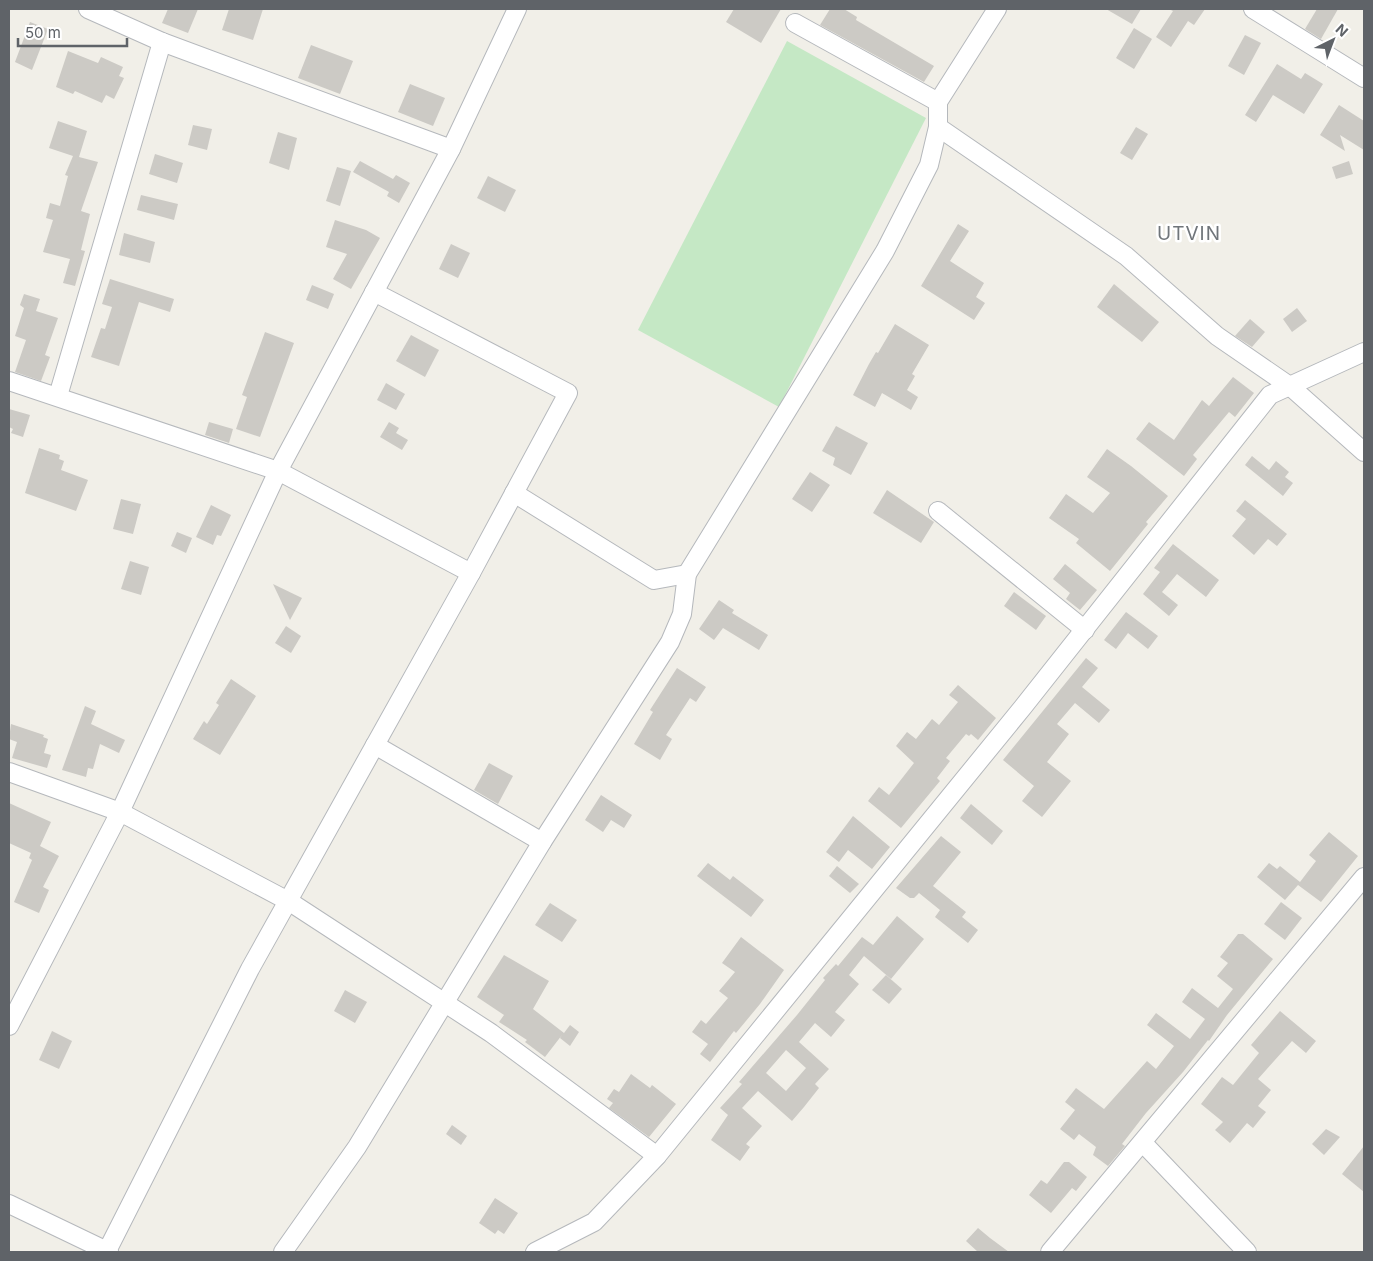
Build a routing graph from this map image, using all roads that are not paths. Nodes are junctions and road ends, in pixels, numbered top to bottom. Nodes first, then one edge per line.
1 (88, 9) edge
2 (517, 9) edge
3 (997, 9) edge
4 (1254, 9) edge
5 (795, 23) dead end
6 (162, 42) junction
7 (1364, 78) edge
8 (938, 102) junction
9 (938, 127) junction
10 (451, 149) junction
11 (374, 292) junction
12 (1364, 352) edge
13 (9, 381) edge
14 (1291, 387) junction
15 (58, 396) junction
16 (1364, 452) edge
17 (278, 471) junction
18 (514, 493) junction
19 (938, 511) dead end
20 (471, 573) junction
21 (687, 574) junction
22 (1085, 630) junction
23 (375, 745) junction
24 (9, 772) edge
25 (120, 812) junction
26 (542, 842) junction
27 (1364, 877) edge
28 (288, 901) junction
29 (445, 1003) junction
30 (9, 1026) edge
31 (1142, 1143) junction
32 (657, 1156) junction
33 (9, 1204) edge
34 (108, 1252) edge
35 (283, 1252) edge
36 (535, 1252) edge
37 (1050, 1252) edge
38 (1247, 1252) edge

1 - 6 street
2 - 10 street
3 - 8 street
4 - 7 street
5 - 8 street
6 - 10 street
6 - 15 street
8 - 9 street
9 - 14 street
9 - 21 street
10 - 11 street
11 - 17 street
11 - 18 street
12 - 14 street
13 - 15 street
14 - 16 street
14 - 22 street
15 - 17 street
17 - 20 street
17 - 25 street
18 - 20 street
18 - 21 street
19 - 22 street
20 - 23 street
21 - 26 street
22 - 32 street
23 - 26 street
23 - 28 street
24 - 25 street
25 - 28 street
25 - 30 street
26 - 29 street
27 - 31 street
28 - 29 street
28 - 34 street
29 - 32 street
29 - 35 street
31 - 37 street
31 - 38 street
32 - 36 street
33 - 34 street

